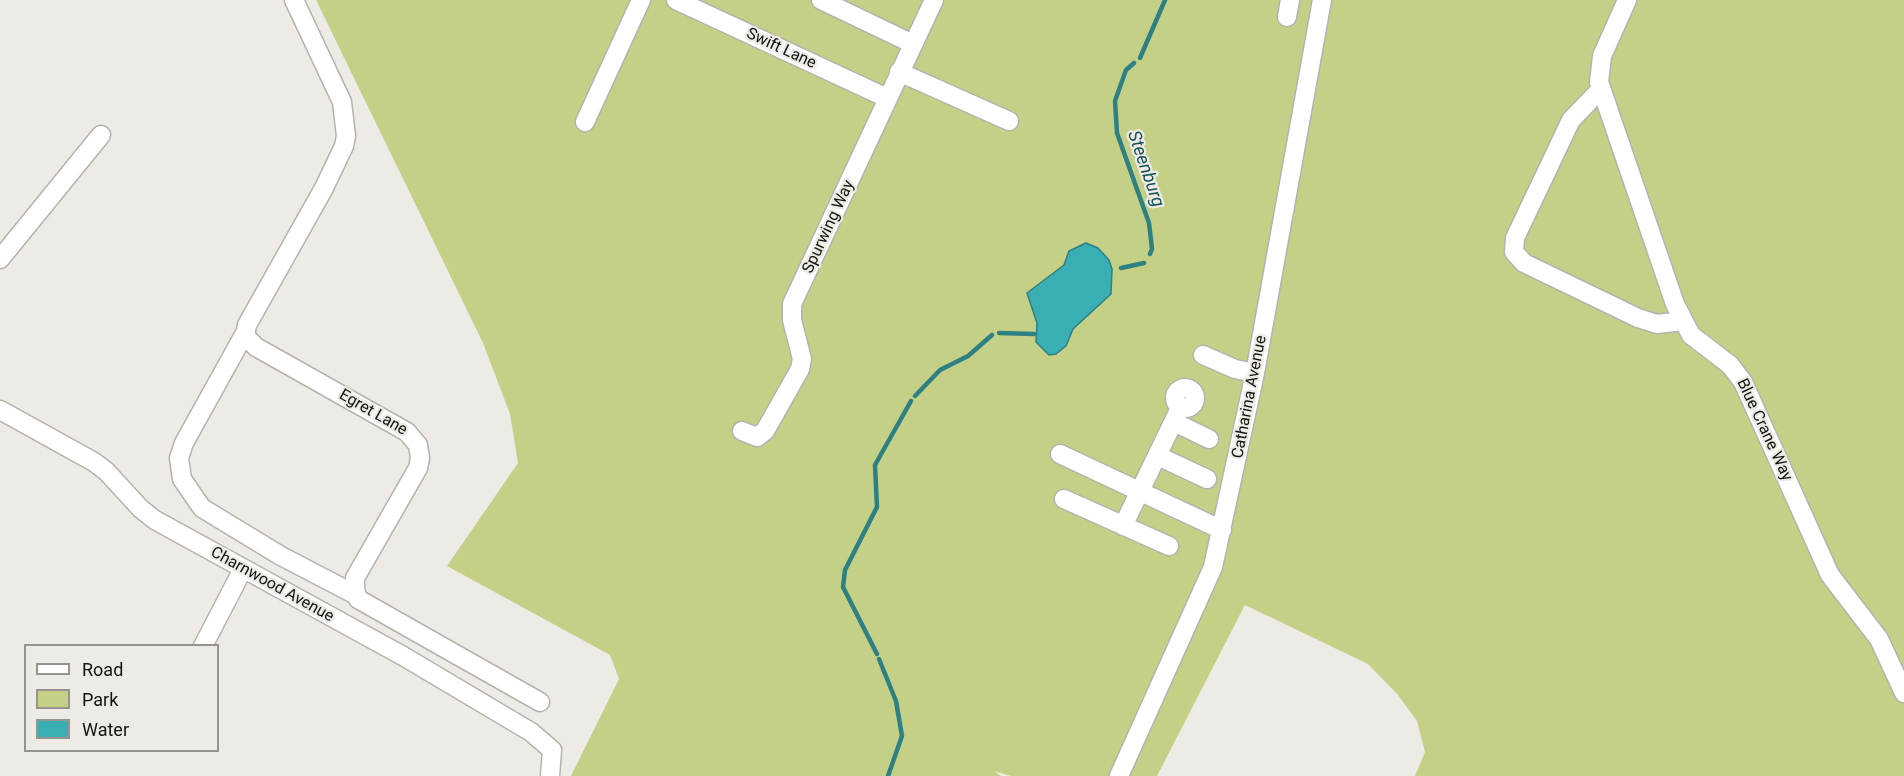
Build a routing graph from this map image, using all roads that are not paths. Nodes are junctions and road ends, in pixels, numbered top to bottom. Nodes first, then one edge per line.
1 (294, 0) edge
2 (641, 0) edge
3 (676, 0) edge
4 (821, 0) edge
5 (934, 0) edge
6 (1322, 0) edge
7 (1626, 0) edge
8 (913, 44) junction
9 (899, 72) junction
10 (1600, 90) junction
11 (887, 98) junction
12 (1009, 121) dead end
13 (585, 122) dead end
14 (101, 135) dead end
15 (0, 259) edge
16 (1683, 321) junction
17 (245, 333) junction
18 (1203, 355) dead end
19 (1255, 373) junction
20 (0, 410) edge
21 (742, 430) dead end
22 (1209, 439) dead end
23 (1060, 454) dead end
24 (1158, 456) junction
25 (1207, 479) dead end
26 (1140, 492) junction
27 (1064, 499) dead end
28 (1123, 526) junction
29 (1222, 530) junction
30 (1169, 546) dead end
31 (243, 569) junction
32 (356, 595) junction
33 (204, 644) edge
34 (1904, 693) edge
35 (540, 702) dead end
36 (550, 776) edge
37 (1119, 776) edge

1 - 17 street
2 - 13 street
3 - 11 street, Swift Lane
4 - 8 street
5 - 8 street, Spurwing Way
6 - 19 street, Catharina Avenue
7 - 10 street, Blue Crane Way
8 - 9 street, Spurwing Way
9 - 11 street, Spurwing Way
9 - 12 street
10 - 16 street, Blue Crane Way
10 - 16 street
11 - 21 street, Spurwing Way
14 - 15 street
16 - 34 street, Blue Crane Way
17 - 32 street
17 - 32 street, Egret Lane
18 - 19 street
19 - 29 street, Catharina Avenue
20 - 31 street, Charnwood Avenue
22 - 24 street
23 - 26 street
24 - 25 street
24 - 26 street
26 - 28 street
26 - 29 street
27 - 28 street
28 - 30 street
29 - 37 street, Catharina Avenue
31 - 33 street
31 - 36 street, Charnwood Avenue
32 - 35 street

